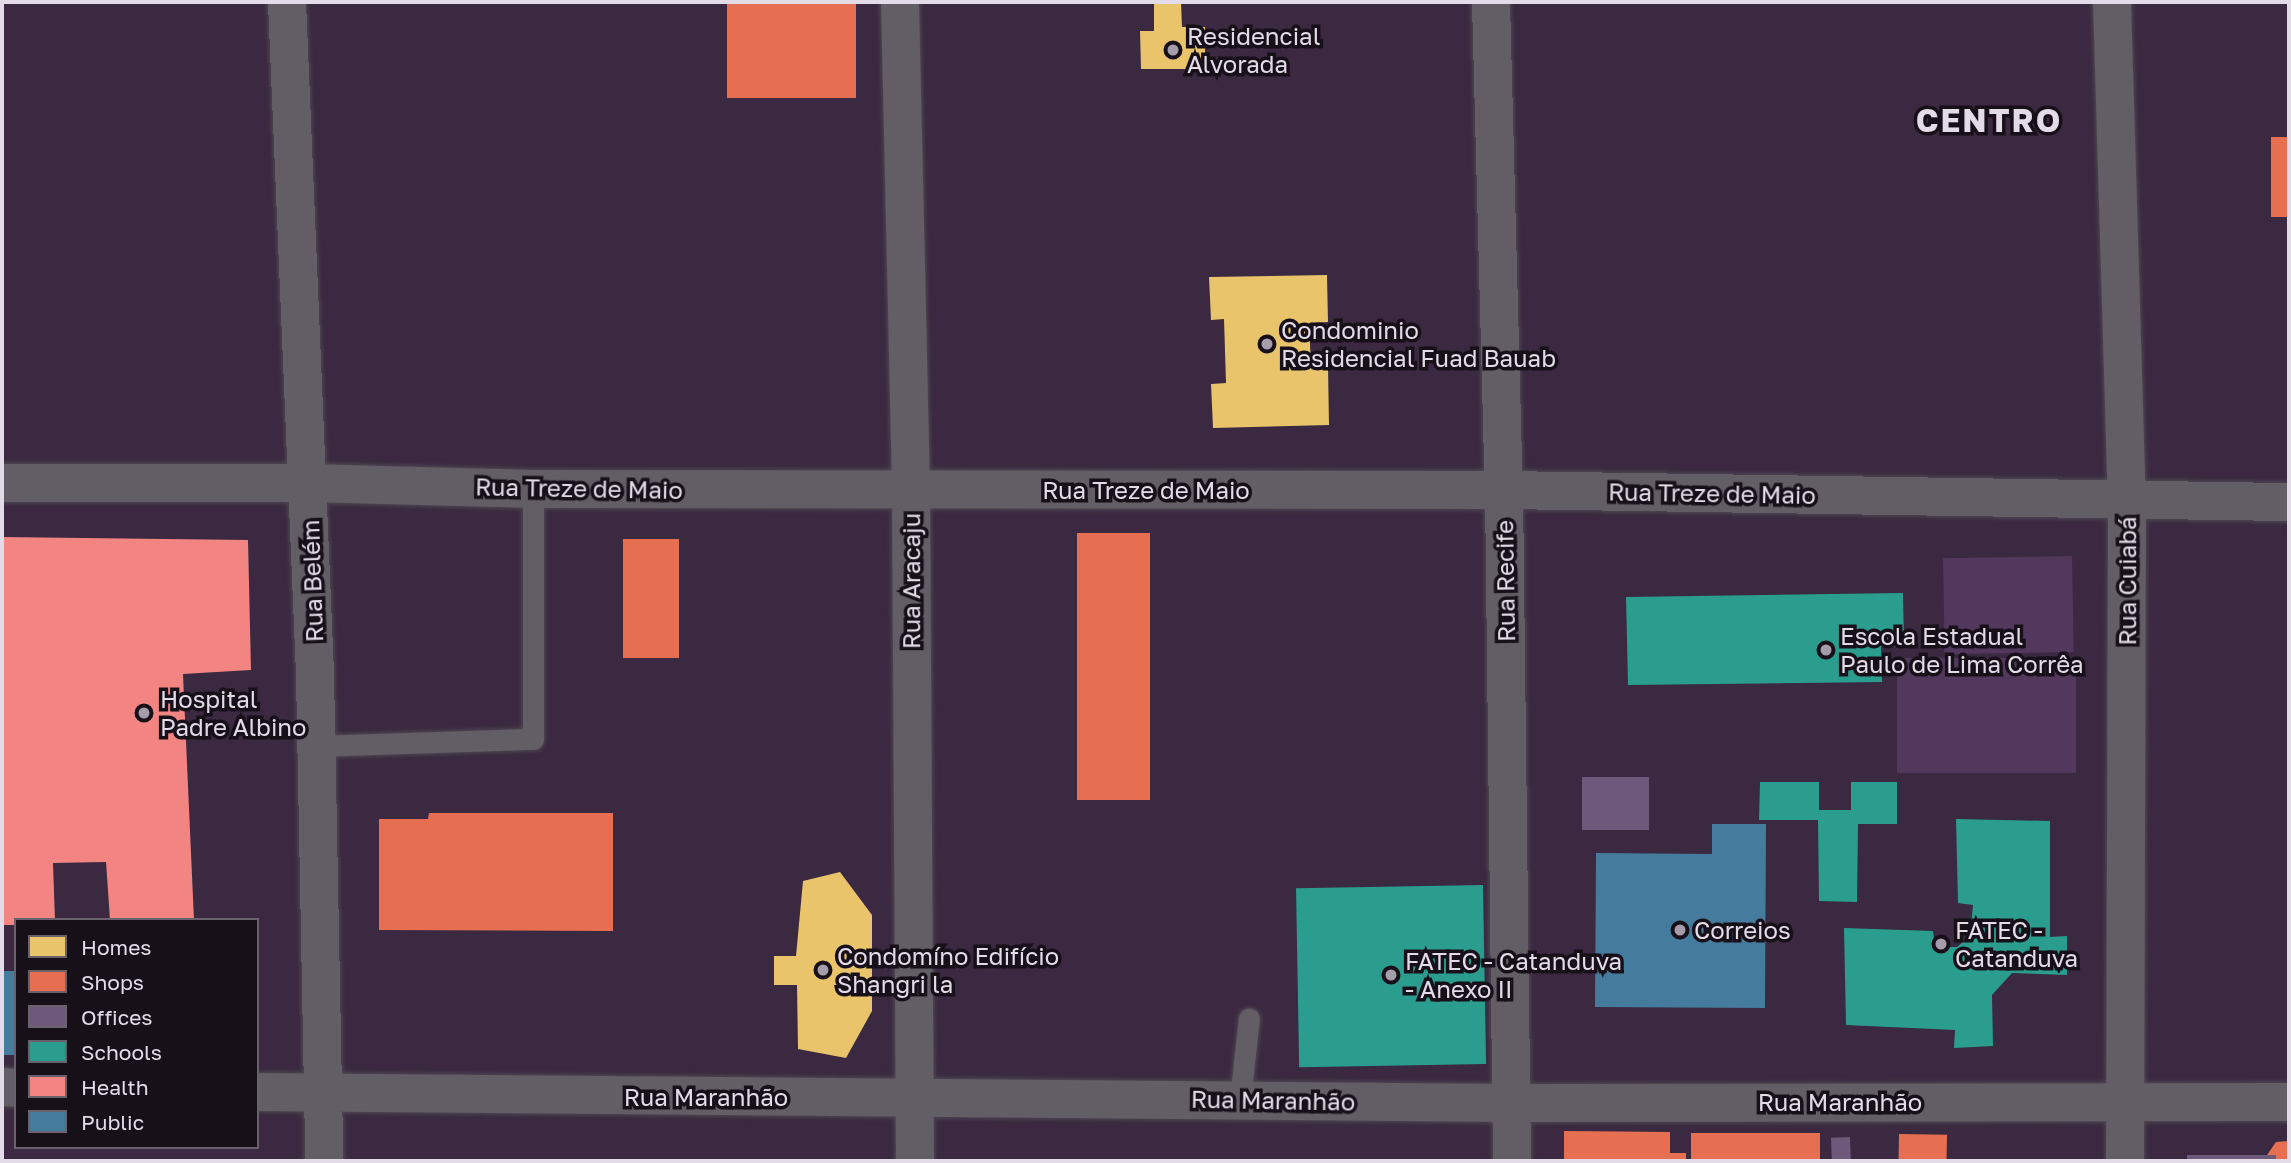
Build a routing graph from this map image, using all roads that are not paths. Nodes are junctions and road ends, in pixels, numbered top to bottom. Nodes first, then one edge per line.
1 (287, 2) edge
2 (900, 2) edge
3 (1491, 2) edge
4 (2112, 2) edge
5 (2, 483) edge
6 (308, 483) junction
7 (533, 489) junction
8 (911, 490) junction
9 (1504, 490) junction
10 (2127, 500) junction
11 (2289, 502) edge
12 (317, 746) junction
13 (1249, 1018) dead end
14 (259, 1093) edge
15 (322, 1094) junction
16 (913, 1098) junction
17 (1240, 1099) junction
18 (2124, 1100) junction
19 (2289, 1102) edge
20 (1511, 1104) junction
21 (324, 1161) edge
22 (915, 1161) edge
23 (1512, 1161) edge
24 (2125, 1161) edge

1 - 6 street, Rua Belém
2 - 8 street, Rua Aracaju
3 - 9 street, Rua Recife
4 - 10 street, Rua Cuiabá
5 - 6 street, Rua Treze de Maio
6 - 7 street, Rua Treze de Maio
6 - 12 street, Rua Belém
7 - 8 street, Rua Treze de Maio
7 - 12 lane
8 - 9 street, Rua Treze de Maio
8 - 16 street, Rua Aracaju
9 - 10 street, Rua Treze de Maio
9 - 20 street, Rua Recife
10 - 11 street, Rua Treze de Maio
10 - 18 street, Rua Cuiabá
12 - 15 street, Rua Belém
13 - 17 lane
14 - 15 street, Rua Maranhão
15 - 16 street, Rua Maranhão
15 - 21 street, Rua Belém
16 - 17 street, Rua Maranhão
16 - 22 street, Rua Aracaju
17 - 20 street, Rua Maranhão
18 - 19 street, Rua Maranhão
18 - 20 street, Rua Maranhão
18 - 24 street, Rua Cuiabá
20 - 23 street, Rua Recife

